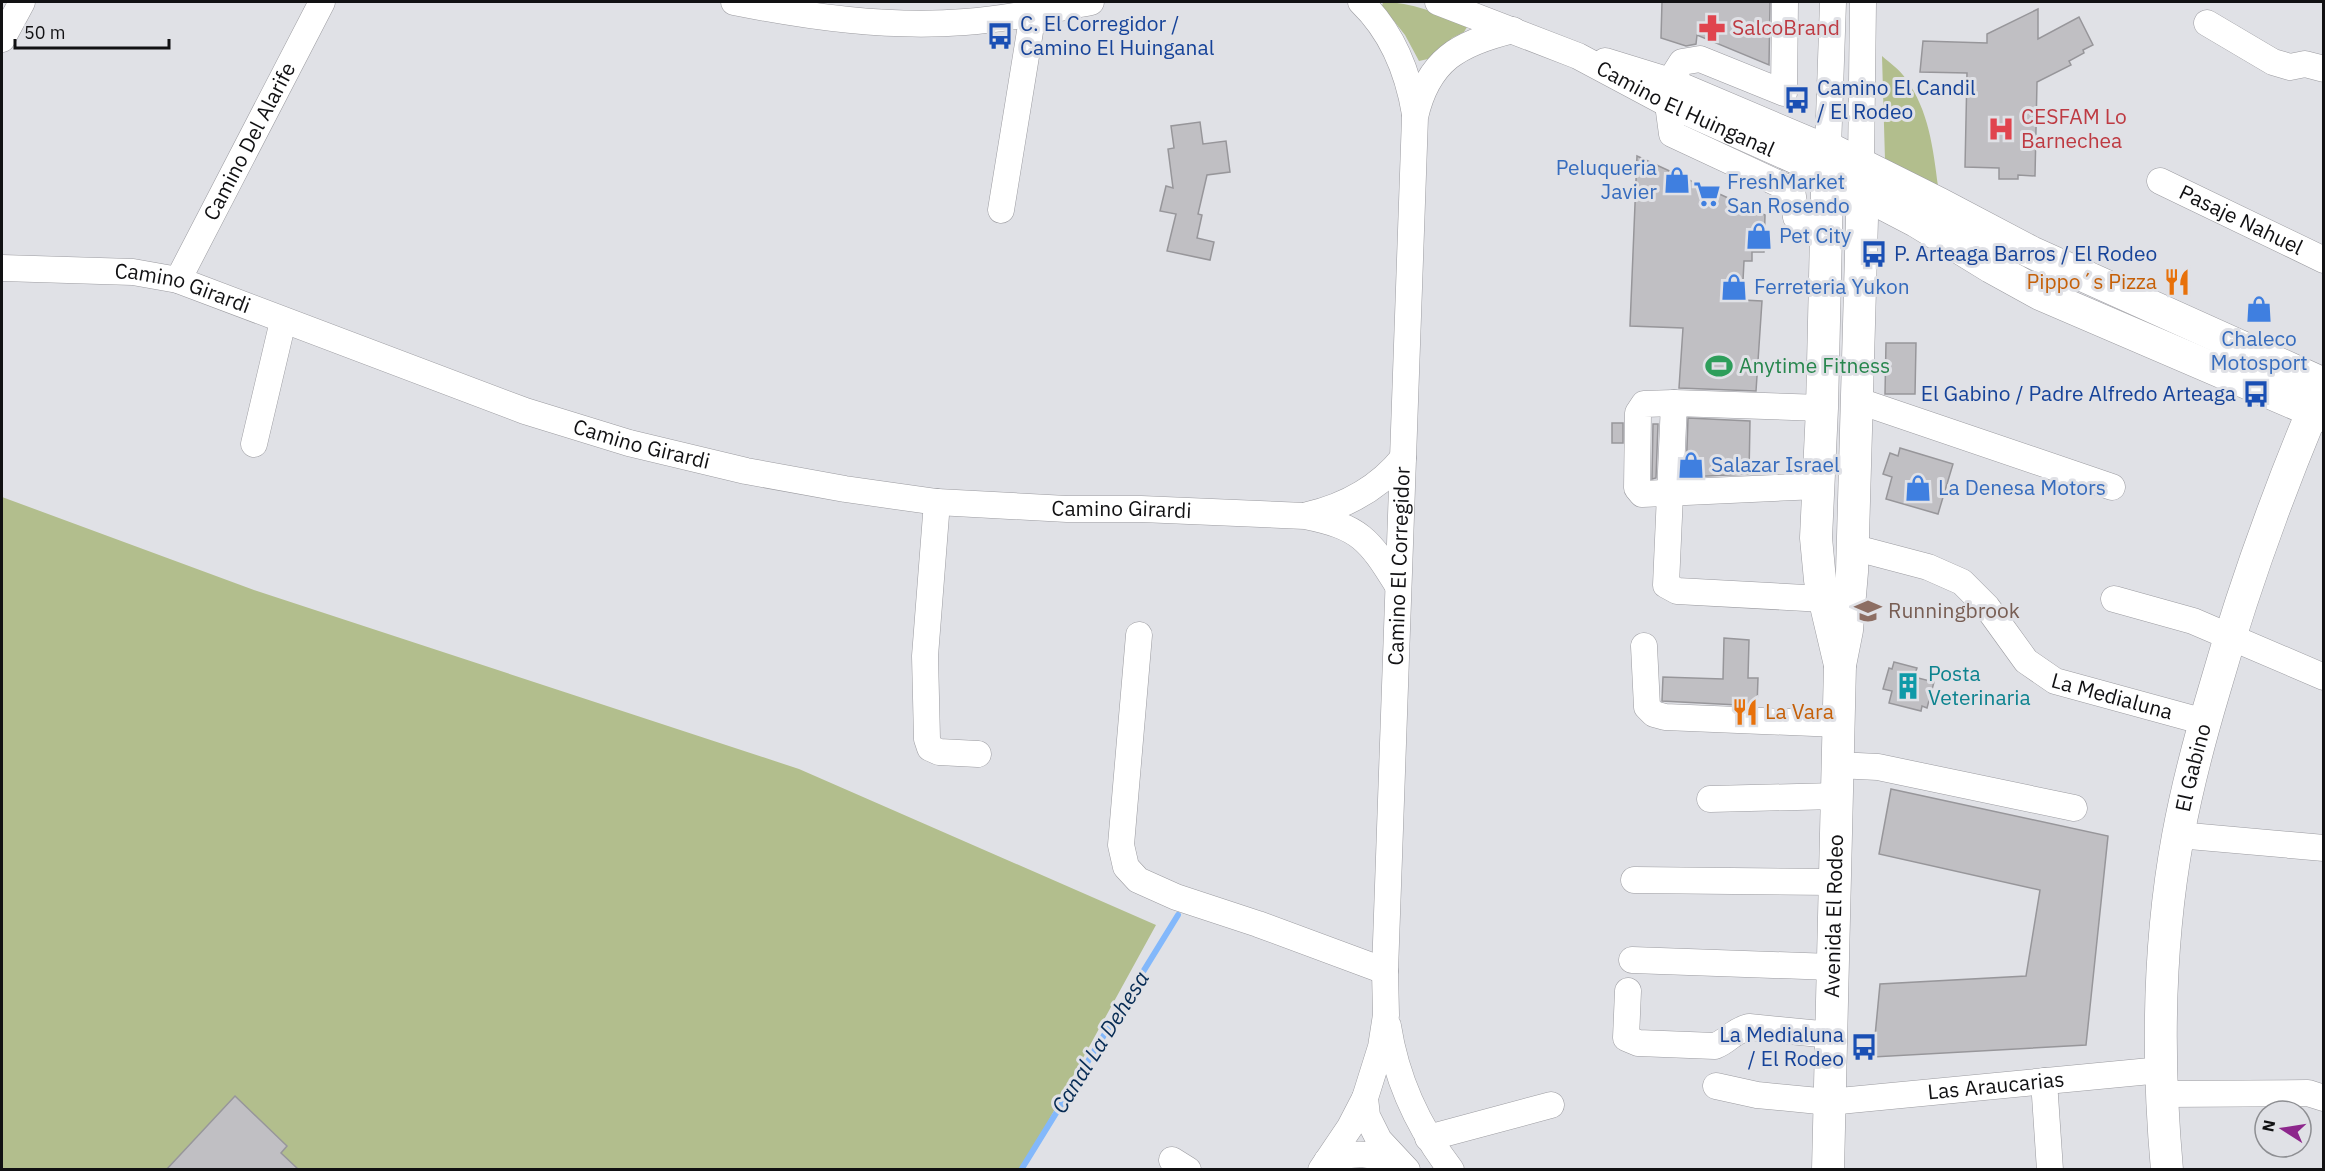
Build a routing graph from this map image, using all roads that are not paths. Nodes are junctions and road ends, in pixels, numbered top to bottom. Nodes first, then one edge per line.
1 (22, 2) edge
2 (322, 2) edge
3 (734, 2) edge
4 (1091, 2) edge
5 (1361, 2) edge
6 (1785, 2) edge
7 (1833, 2) edge
8 (1863, 2) edge
9 (1448, 4) edge
10 (1033, 13) junction
11 (2207, 23) dead end
12 (1513, 30) junction
13 (2, 39) edge
14 (1399, 56) junction
15 (1441, 63) junction
16 (2324, 69) edge
17 (1669, 93) junction
18 (1415, 117) junction
19 (1753, 143) junction
20 (1828, 162) junction
21 (1744, 167) junction
22 (1861, 178) junction
23 (2160, 181) dead end
24 (1001, 210) dead end
25 (1826, 238) junction
26 (2324, 260) edge
27 (2, 268) edge
28 (178, 280) junction
29 (283, 321) junction
30 (2321, 396) edge
31 (1856, 400) junction
32 (1674, 403) junction
33 (1822, 408) junction
34 (254, 444) dead end
35 (1403, 458) junction
36 (1818, 486) junction
37 (2112, 487) dead end
38 (1670, 493) junction
39 (938, 502) junction
40 (1305, 516) junction
41 (1852, 547) junction
42 (1398, 586) junction
43 (1824, 599) junction
44 (2114, 599) dead end
45 (1139, 635) dead end
46 (2230, 638) junction
47 (1644, 646) dead end
48 (1840, 665) junction
49 (2324, 677) edge
50 (2205, 722) junction
51 (1838, 724) junction
52 (978, 754) dead end
53 (1837, 765) junction
54 (1836, 796) junction
55 (1710, 799) dead end
56 (2074, 808) dead end
57 (2178, 835) junction
58 (2324, 848) edge
59 (1634, 880) dead end
60 (1834, 882) junction
61 (1632, 960) dead end
62 (1832, 967) junction
63 (1385, 971) junction
64 (1628, 991) dead end
65 (1386, 1015) junction
66 (1831, 1035) junction
67 (2044, 1082) junction
68 (2162, 1082) junction
69 (1716, 1086) dead end
70 (2318, 1093) edge
71 (1365, 1098) junction
72 (1830, 1102) junction
73 (1551, 1106) dead end
74 (1428, 1138) junction
75 (1324, 1165) edge
76 (1406, 1168) edge
77 (1451, 1170) edge
78 (1828, 1170) edge
79 (2050, 1170) edge
80 (2167, 1170) edge

1 - 13 street
2 - 28 street, Camino Del Alarife
3 - 10 street
4 - 10 street
5 - 14 street, Camino El Corregidor
6 - 17 street
7 - 20 street, Avenida El Rodeo
8 - 22 street, Avenida El Rodeo
9 - 12 street, Camino El Huinganal
10 - 24 street
11 - 16 street
12 - 15 street, Camino El Corregidor
12 - 17 street, Camino El Huinganal
14 - 15 street
14 - 18 street, Camino El Corregidor
15 - 18 street, Camino El Corregidor
17 - 19 street, Camino El Huinganal
17 - 20 street, Camino El Huinganal
17 - 21 street
18 - 35 street, Camino El Corregidor
19 - 20 street, Camino El Huinganal
19 - 21 street
20 - 22 main road
20 - 25 main road, Avenida El Rodeo
21 - 25 street
22 - 30 main road
22 - 31 main road, Avenida El Rodeo
23 - 26 street, Pasaje Nahuel
25 - 33 main road, Avenida El Rodeo
27 - 28 street, Camino Girardi
28 - 29 street, Camino Girardi
29 - 34 street
29 - 39 street, Camino Girardi
30 - 46 main road, El Gabino
31 - 37 street
31 - 41 main road, Avenida El Rodeo
32 - 33 street
32 - 38 street
32 - 38 street
33 - 36 main road, Avenida El Rodeo
35 - 40 street, Camino Girardi
35 - 42 street, Camino El Corregidor
36 - 38 street
36 - 43 main road, Avenida El Rodeo
38 - 43 street
39 - 40 street, Camino Girardi
39 - 52 street
40 - 42 street, Camino Girardi
41 - 48 main road, Avenida El Rodeo
41 - 50 street, La Medialuna
42 - 63 street, Camino El Corregidor
43 - 48 main road, Avenida El Rodeo
44 - 46 street
45 - 63 street
46 - 49 street
46 - 50 main road, El Gabino
47 - 51 street
48 - 51 main road, Avenida El Rodeo
50 - 57 main road, El Gabino
51 - 53 main road, Avenida El Rodeo
53 - 54 main road, Avenida El Rodeo
53 - 56 street
54 - 55 street
54 - 60 main road, Avenida El Rodeo
57 - 58 street
57 - 68 main road, El Gabino
59 - 60 street
60 - 62 main road, Avenida El Rodeo
61 - 62 street
62 - 66 main road, Avenida El Rodeo
63 - 65 street, Camino El Corregidor
64 - 66 street
65 - 71 street, Camino El Corregidor
65 - 74 street, Camino El Corregidor
66 - 72 main road, Avenida El Rodeo
67 - 68 street, Las Araucarias
67 - 72 street, Las Araucarias
67 - 79 street
68 - 70 street, Las Araucarias
68 - 80 main road, El Gabino
69 - 72 street, Las Araucarias
71 - 75 street, Camino El Corregidor
71 - 76 street
72 - 78 main road, Avenida El Rodeo
73 - 74 street
74 - 77 street, Camino El Corregidor
75 - 76 street

